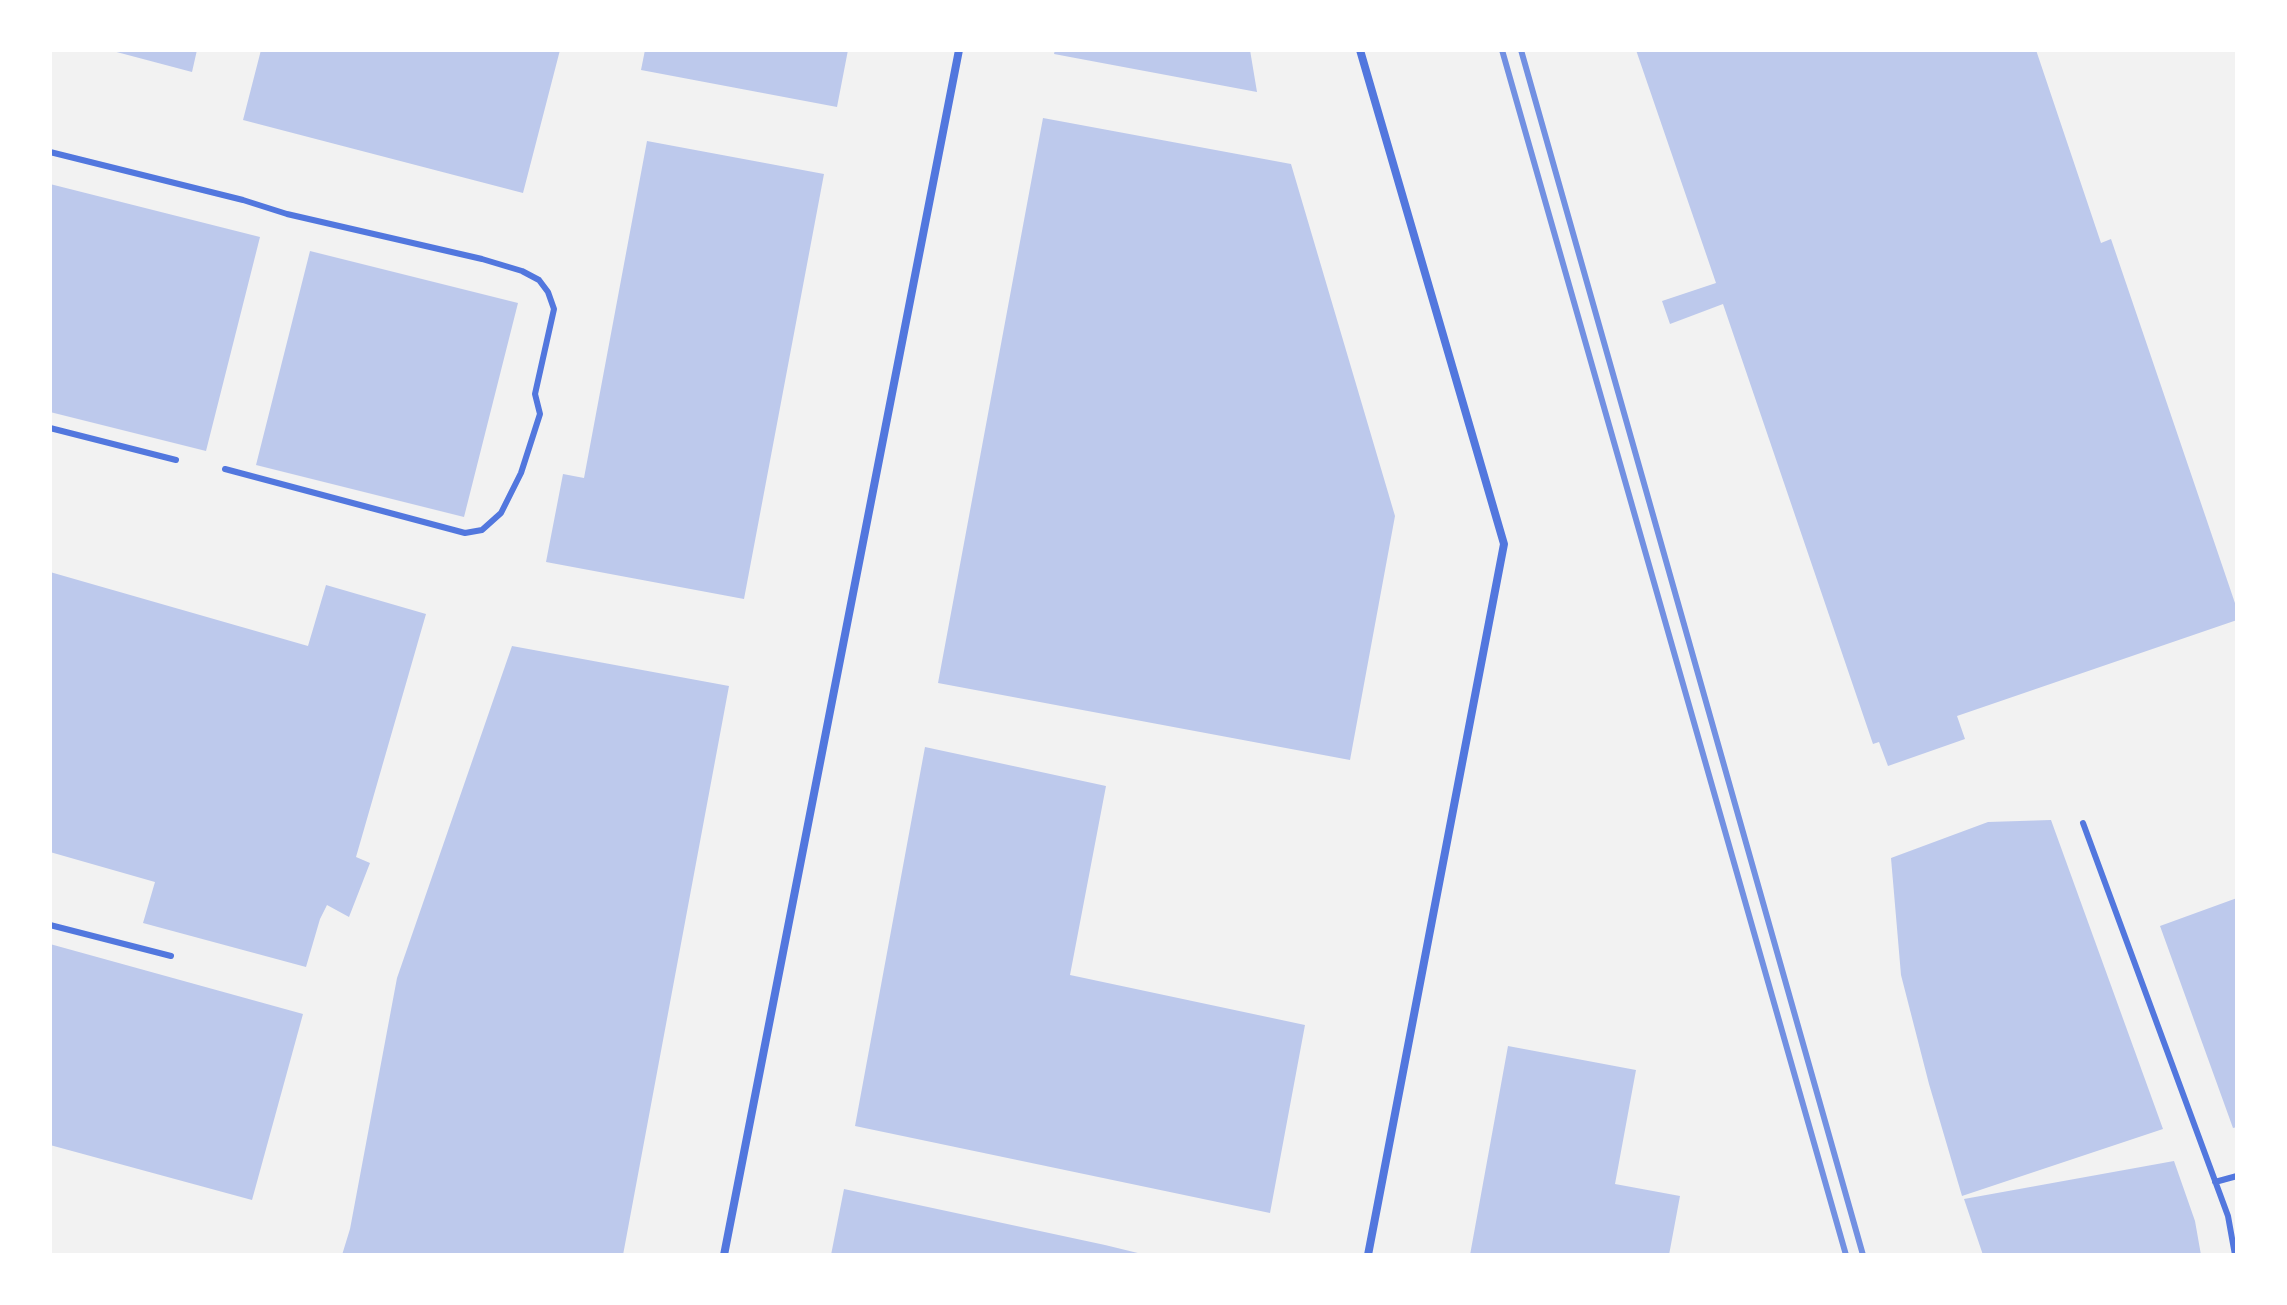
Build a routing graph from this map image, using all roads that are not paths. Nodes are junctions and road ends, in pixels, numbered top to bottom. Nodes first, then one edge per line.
1 (959, 50) edge
2 (1360, 50) edge
3 (50, 152) edge
4 (50, 428) edge
5 (176, 460) dead end
6 (225, 469) dead end
7 (2083, 823) dead end
8 (50, 925) edge
9 (171, 956) dead end
10 (2237, 1176) edge
11 (2215, 1182) junction
12 (724, 1255) edge
13 (1368, 1255) edge
14 (2235, 1255) edge

1 - 12 street
2 - 13 street
3 - 6 lane
4 - 5 lane
7 - 11 lane
8 - 9 lane
10 - 11 lane
11 - 14 lane

